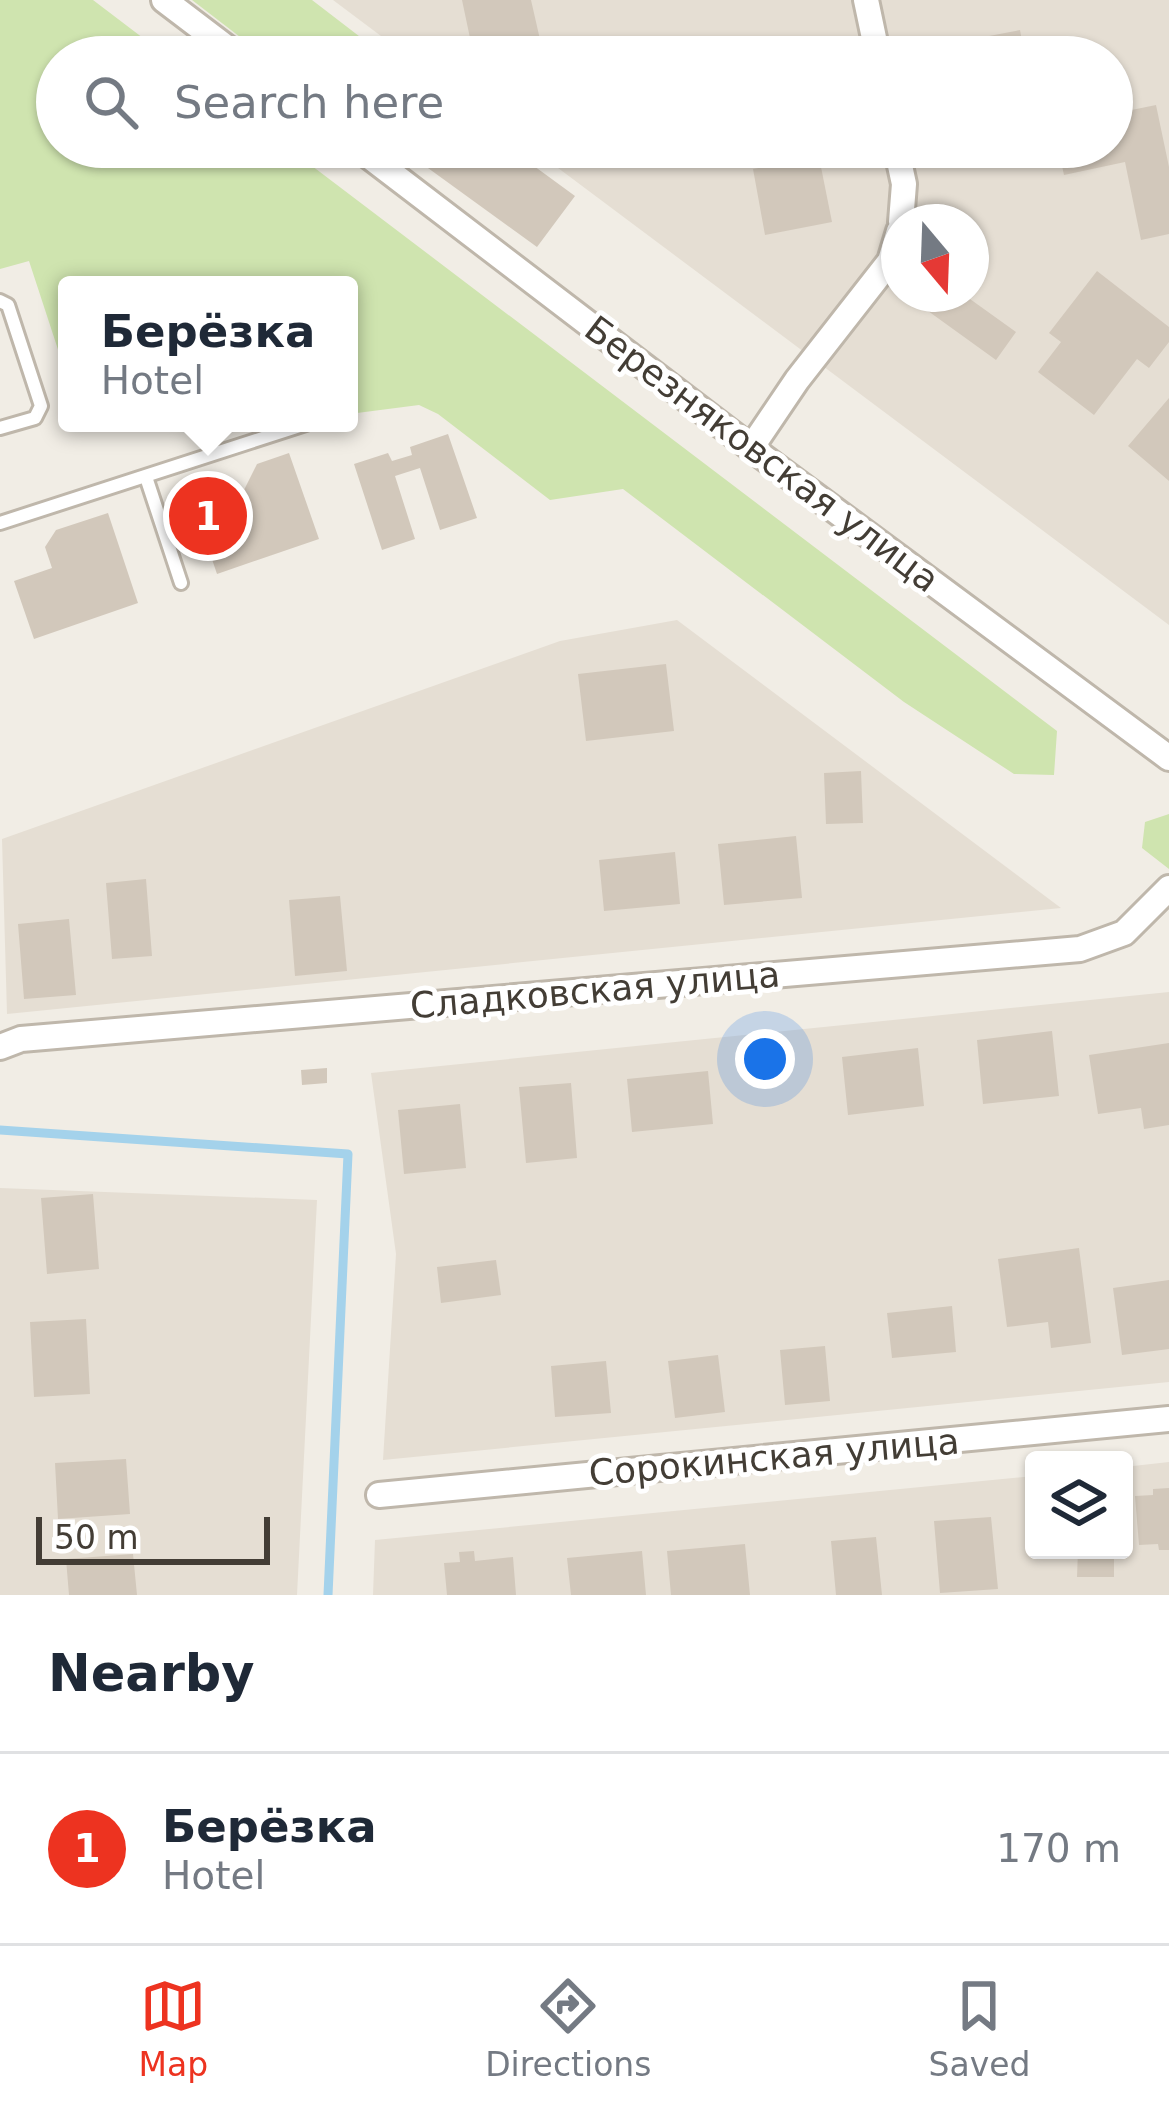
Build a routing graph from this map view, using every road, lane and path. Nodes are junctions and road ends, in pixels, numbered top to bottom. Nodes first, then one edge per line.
1 (164, 0) edge
2 (866, 0) edge
3 (211, 36) edge
4 (874, 36) edge
5 (384, 168) edge
6 (901, 168) edge
7 (903, 204) edge
8 (881, 273) edge
9 (0, 301) edge
10 (0, 428) edge
11 (282, 432) edge
12 (751, 448) junction
13 (146, 477) junction
14 (0, 523) edge
15 (182, 583) dead end
16 (1169, 758) edge
17 (1169, 888) edge
18 (0, 1047) edge
19 (1169, 1419) edge
20 (379, 1495) dead end

1 - 3 street
2 - 4 street
5 - 12 street, Березняковская улица
6 - 7 street
8 - 12 street
9 - 10 lane
11 - 13 lane
12 - 16 street, Березняковская улица
13 - 14 lane
13 - 15 lane
17 - 18 street, Сладковская улица
19 - 20 street, Сорокинская улица

